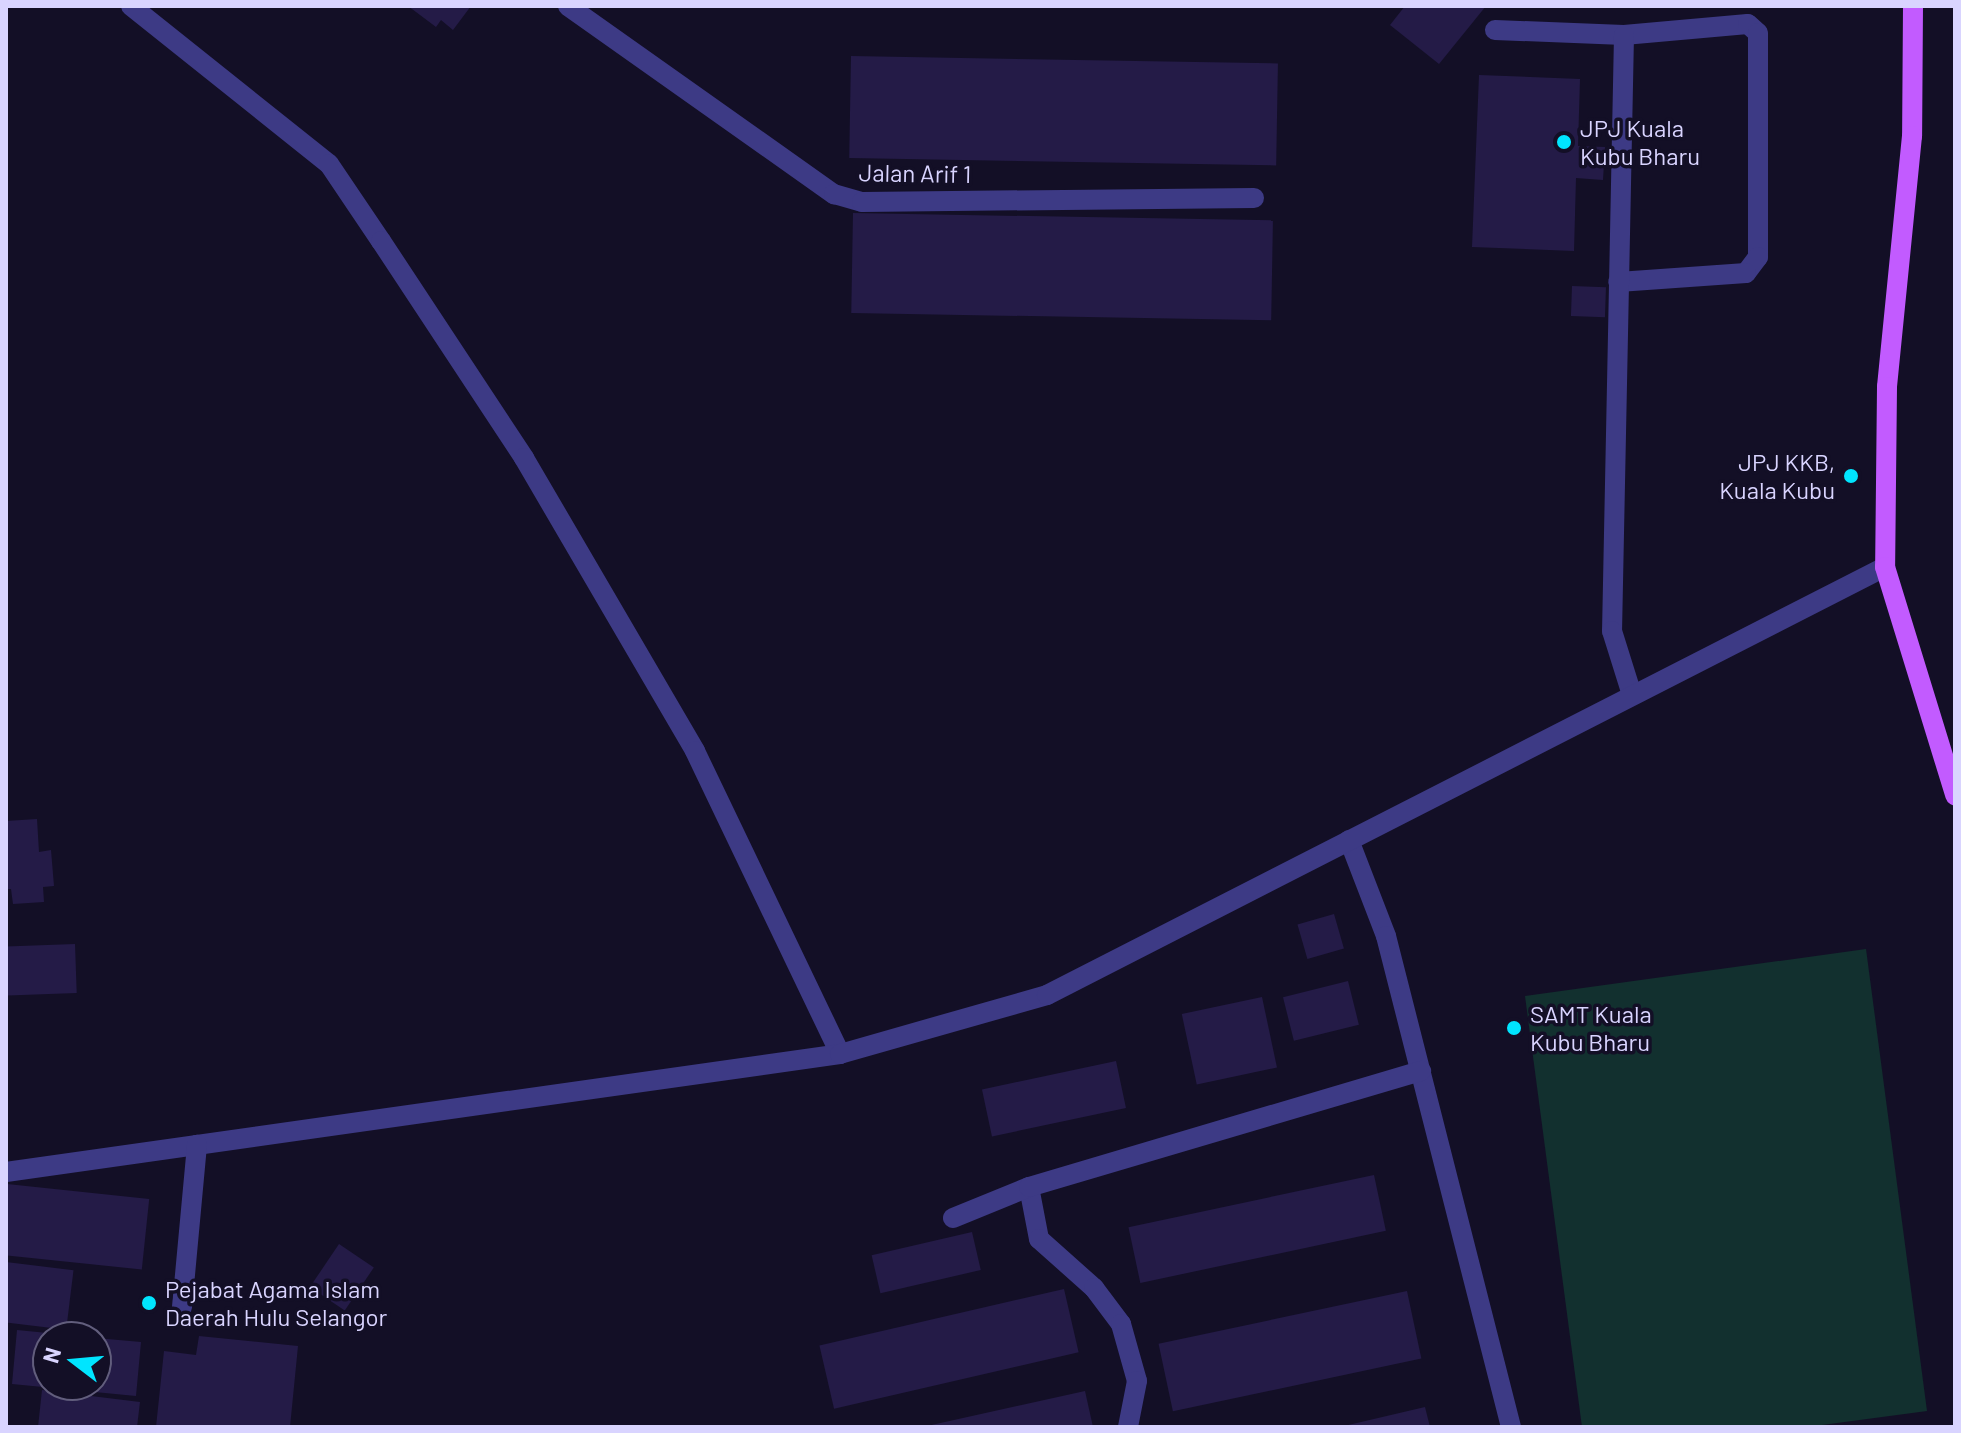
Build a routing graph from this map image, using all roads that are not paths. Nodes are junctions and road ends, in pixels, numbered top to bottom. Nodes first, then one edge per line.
1 (131, 6) edge
2 (1913, 6) edge
3 (579, 10) edge
4 (1495, 30) dead end
5 (1624, 35) junction
6 (1254, 198) dead end
7 (1618, 282) junction
8 (1885, 567) junction
9 (1632, 695) junction
10 (1955, 795) edge
11 (1349, 840) junction
12 (840, 1054) junction
13 (1421, 1071) junction
14 (197, 1145) junction
15 (6, 1172) edge
16 (1029, 1187) junction
17 (953, 1218) dead end
18 (182, 1307) dead end
19 (1128, 1427) edge
20 (1511, 1427) edge

1 - 12 street
2 - 8 main road
3 - 6 street, Jalan Arif 1
4 - 5 street
5 - 7 street
5 - 7 street
7 - 9 street
8 - 9 street
8 - 10 main road
9 - 11 street
11 - 12 street
11 - 13 street
12 - 14 street
13 - 16 street
13 - 20 street
14 - 15 street
14 - 18 street
16 - 17 street
16 - 19 street

